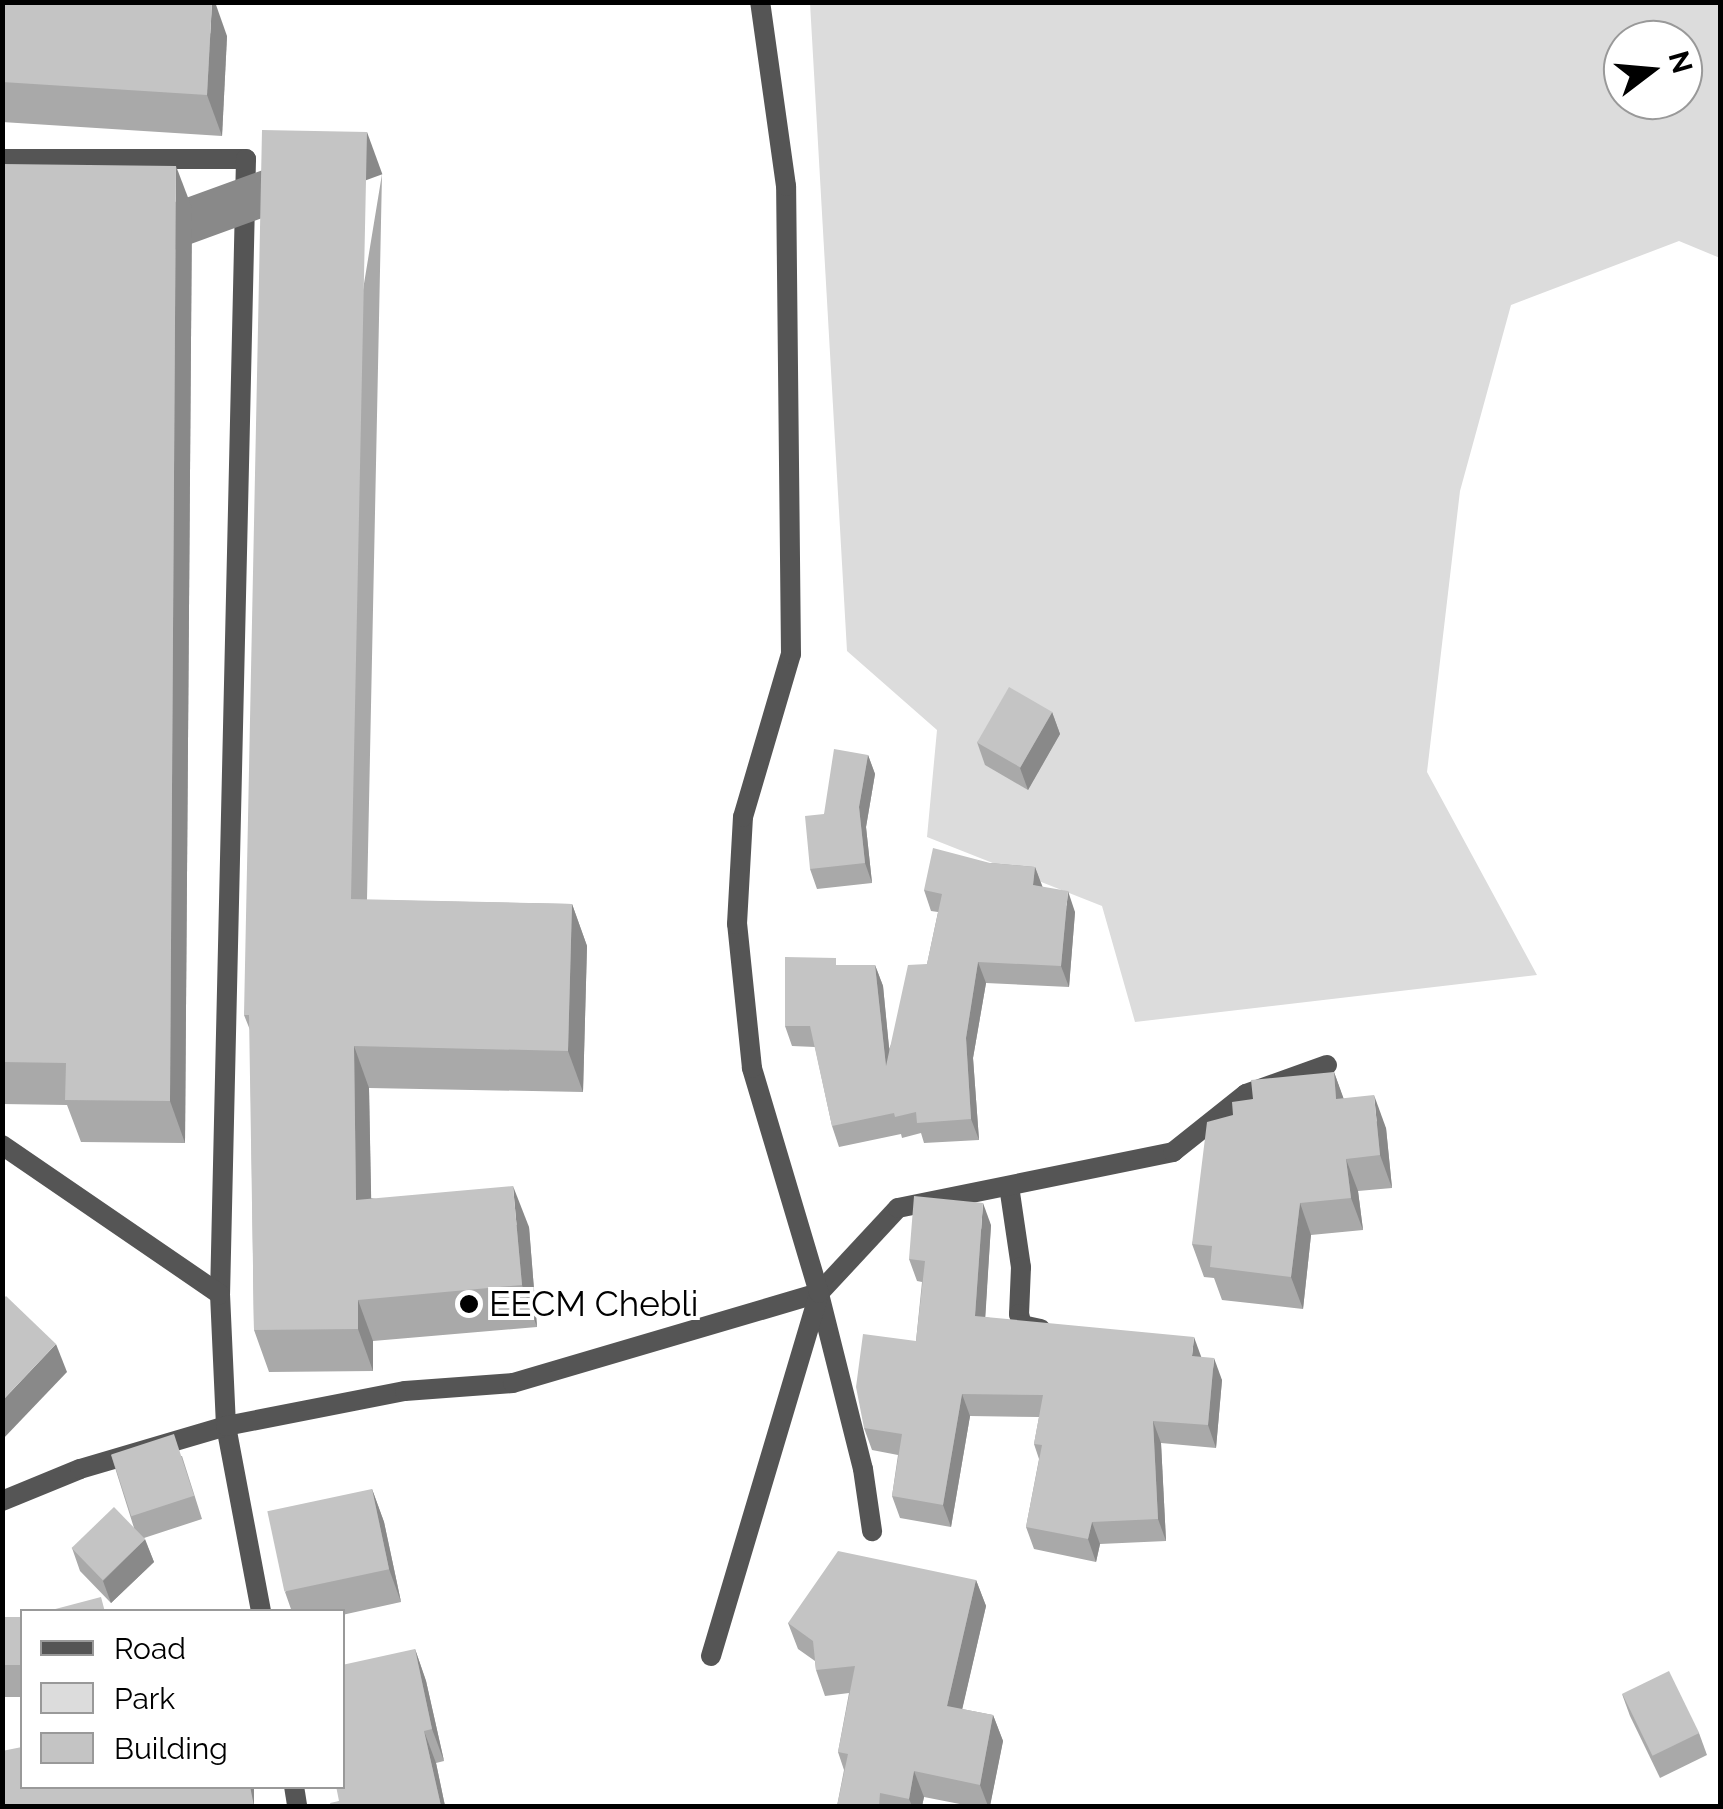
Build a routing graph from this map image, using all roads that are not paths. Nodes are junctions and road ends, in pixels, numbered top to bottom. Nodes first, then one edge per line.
1 (760, 2) edge
2 (2, 158) edge
3 (1327, 1065) dead end
4 (2, 1144) edge
5 (1009, 1186) junction
6 (819, 1293) junction
7 (220, 1294) junction
8 (1066, 1331) edge
9 (226, 1426) junction
10 (2, 1502) edge
11 (872, 1531) dead end
12 (260, 1609) edge
13 (710, 1656) dead end

1 - 6 street
2 - 7 street
3 - 5 street
4 - 7 street
5 - 6 street
5 - 8 street
6 - 9 street
6 - 11 street
6 - 13 street
7 - 9 street
9 - 10 street
9 - 12 street

